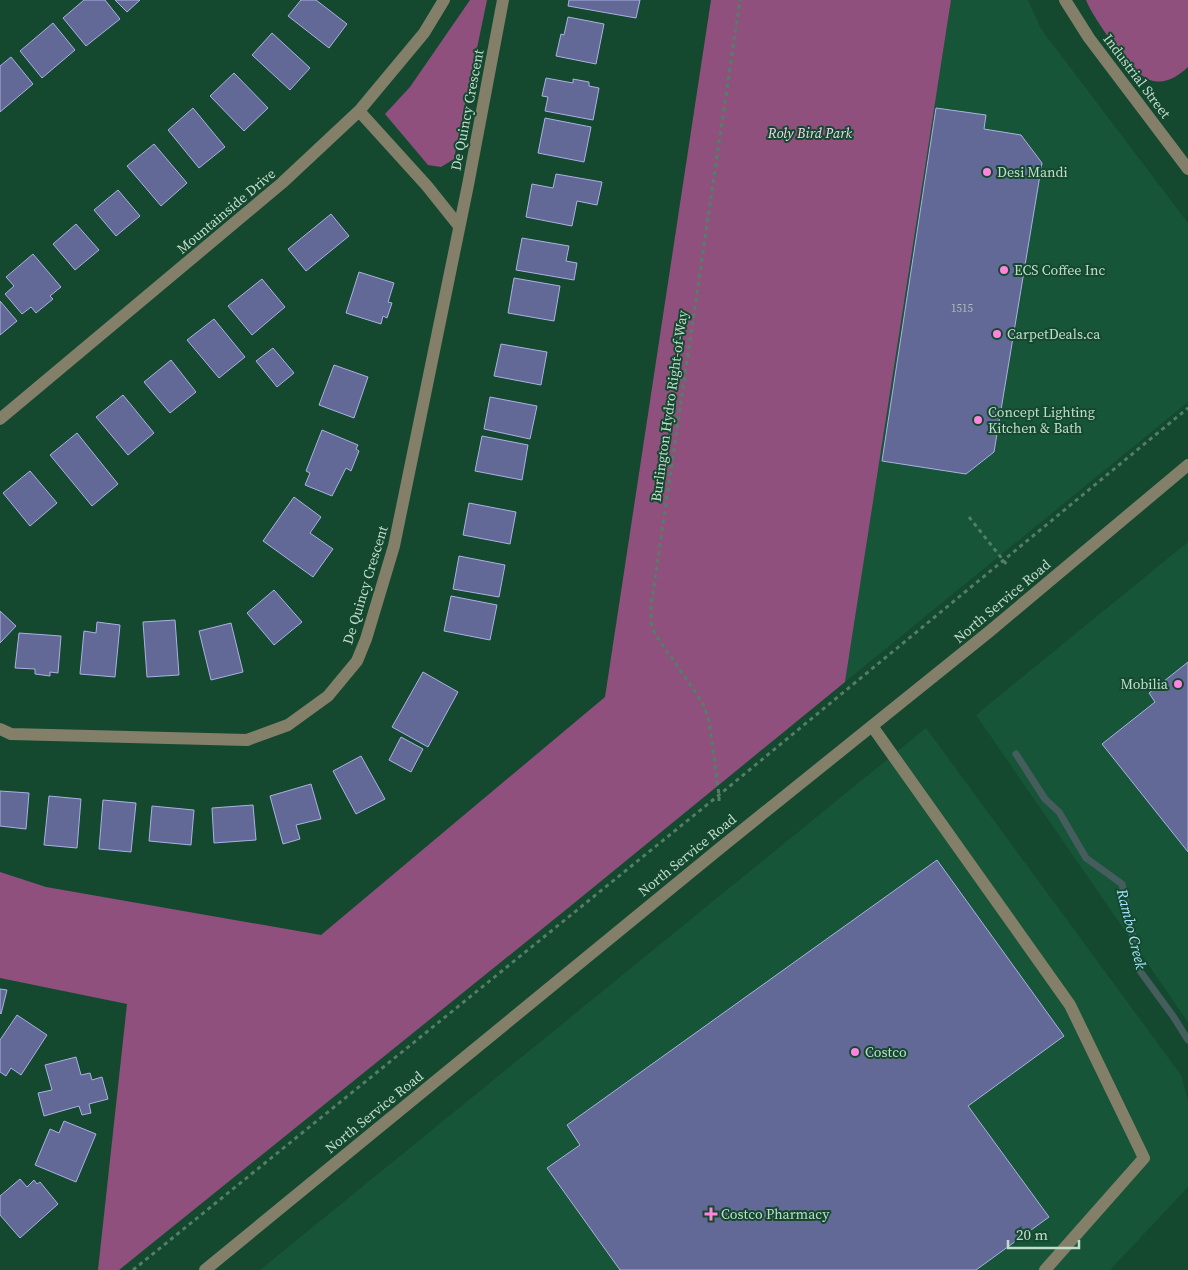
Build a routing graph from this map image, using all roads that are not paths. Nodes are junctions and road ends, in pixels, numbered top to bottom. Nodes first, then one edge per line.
1 (444, 0) edge
2 (503, 0) edge
3 (1064, 0) edge
4 (359, 110) junction
5 (1188, 169) edge
6 (459, 226) junction
7 (0, 419) edge
8 (1188, 465) edge
9 (872, 726) junction
10 (0, 729) edge
11 (205, 1270) edge
12 (1045, 1270) edge

1 - 4 street, Mountainside Drive
2 - 6 street, De Quincy Crescent
3 - 5 street, Industrial Street
4 - 6 street
4 - 7 street, Mountainside Drive
6 - 10 street, De Quincy Crescent
8 - 9 street, North Service Road
9 - 11 street, North Service Road
9 - 12 street

